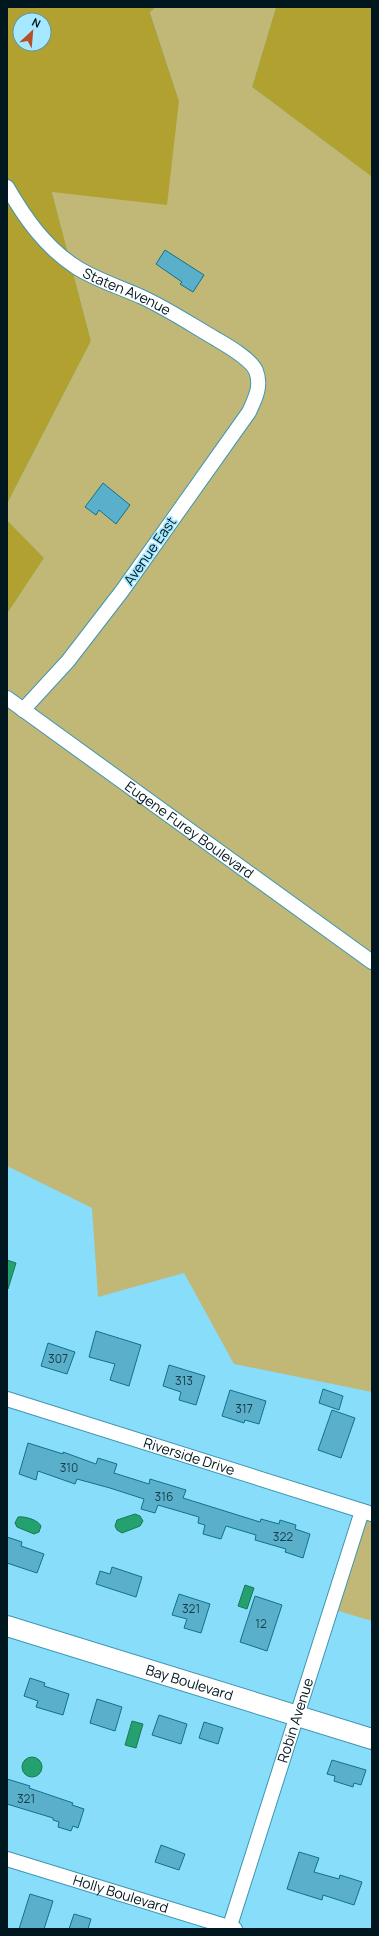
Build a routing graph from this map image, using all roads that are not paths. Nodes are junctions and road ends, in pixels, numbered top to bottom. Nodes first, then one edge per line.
1 (7, 187) edge
2 (258, 381) joint
3 (7, 698) edge
4 (23, 710) junction
5 (372, 962) edge
6 (7, 1399) edge
7 (367, 1512) edge
8 (7, 1626) edge
9 (297, 1716) junction
10 (372, 1739) edge
11 (7, 1859) edge
12 (231, 1928) edge

1 - 2 street, Staten Avenue
2 - 4 street, Avenue East
3 - 4 street, Eugene Furey Boulevard
4 - 5 street, Eugene Furey Boulevard
6 - 7 street, Riverside Drive
7 - 9 street, Robin Avenue
8 - 9 street, Bay Boulevard
9 - 10 street, Bay Boulevard
9 - 12 street, Robin Avenue
11 - 12 street, Holly Boulevard

